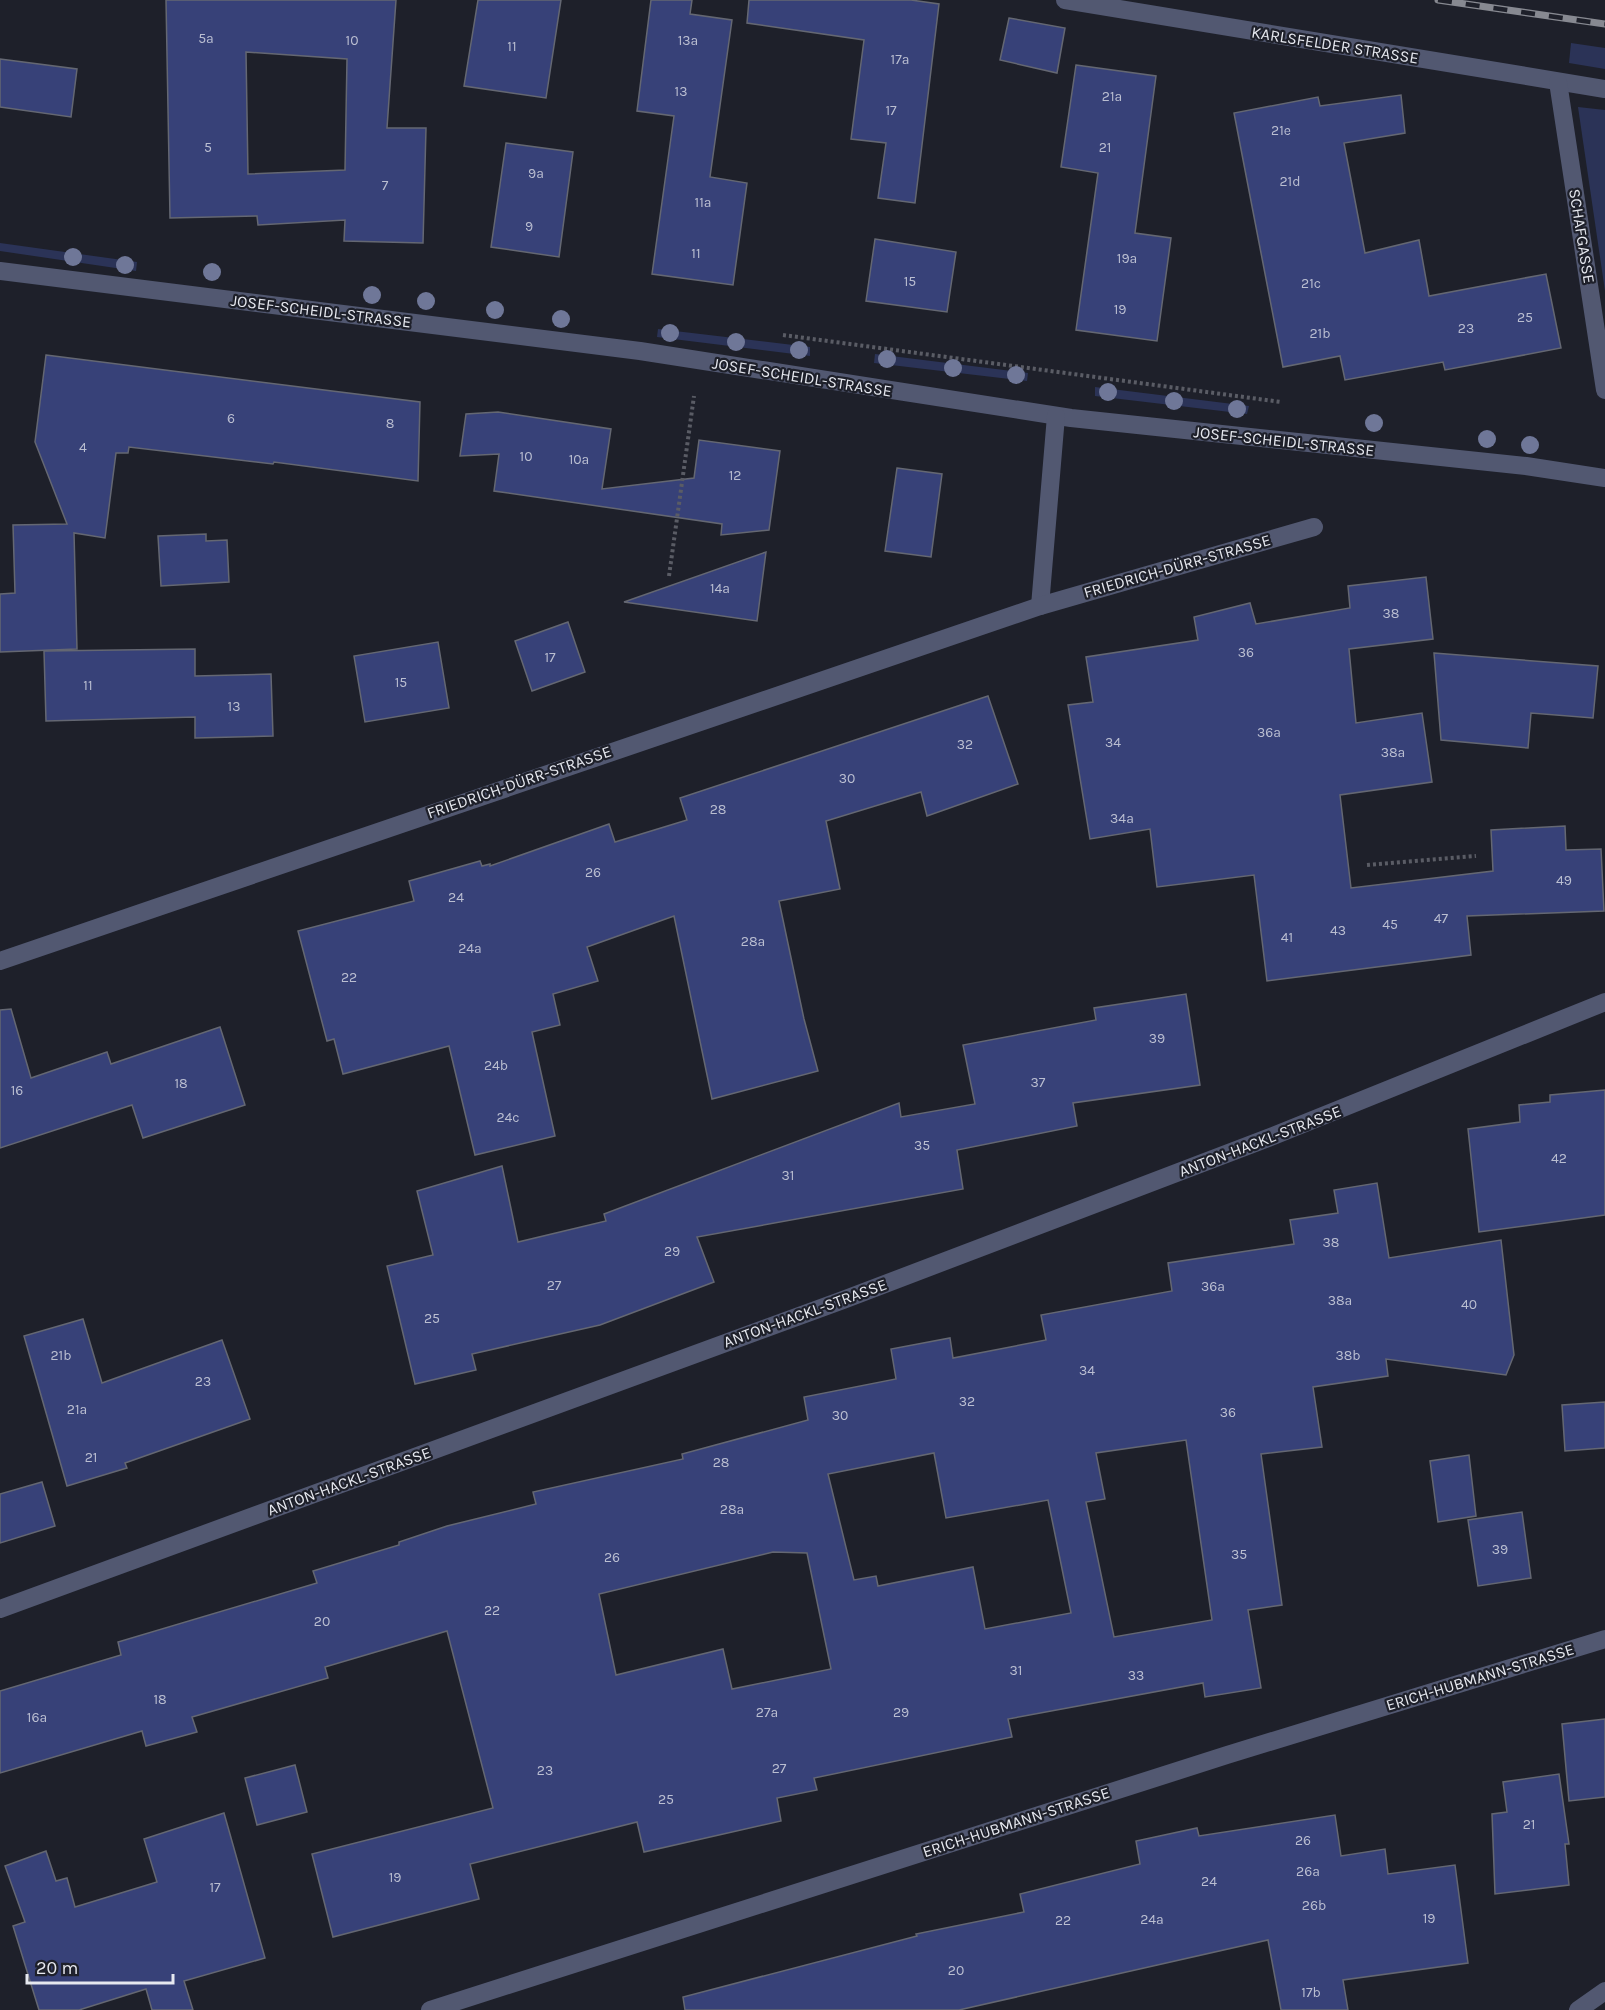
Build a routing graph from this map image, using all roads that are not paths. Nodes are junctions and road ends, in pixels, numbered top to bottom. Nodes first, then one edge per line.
1 (1065, 0) edge
2 (1558, 82) junction
3 (1605, 89) edge
4 (0, 271) edge
5 (1605, 390) edge
6 (1056, 416) junction
7 (1605, 478) edge
8 (1314, 527) dead end
9 (1040, 606) junction
10 (0, 961) edge
11 (1605, 1002) edge
12 (0, 1609) edge
13 (1605, 1639) edge
14 (1605, 1991) edge
15 (430, 2010) edge
16 (1578, 2010) edge

1 - 2 street, KARLSFELDER STRASSE
2 - 3 street, KARLSFELDER STRASSE
2 - 5 street, SCHAFGASSE
4 - 6 street, JOSEF-SCHEIDL-STRASSE
6 - 7 street, JOSEF-SCHEIDL-STRASSE
6 - 9 street
8 - 9 street, FRIEDRICH-DÜRR-STRASSE
9 - 10 street, FRIEDRICH-DÜRR-STRASSE
11 - 12 street, ANTON-HACKL-STRASSE
13 - 15 street, ERICH-HUBMANN-STRASSE
14 - 16 street

